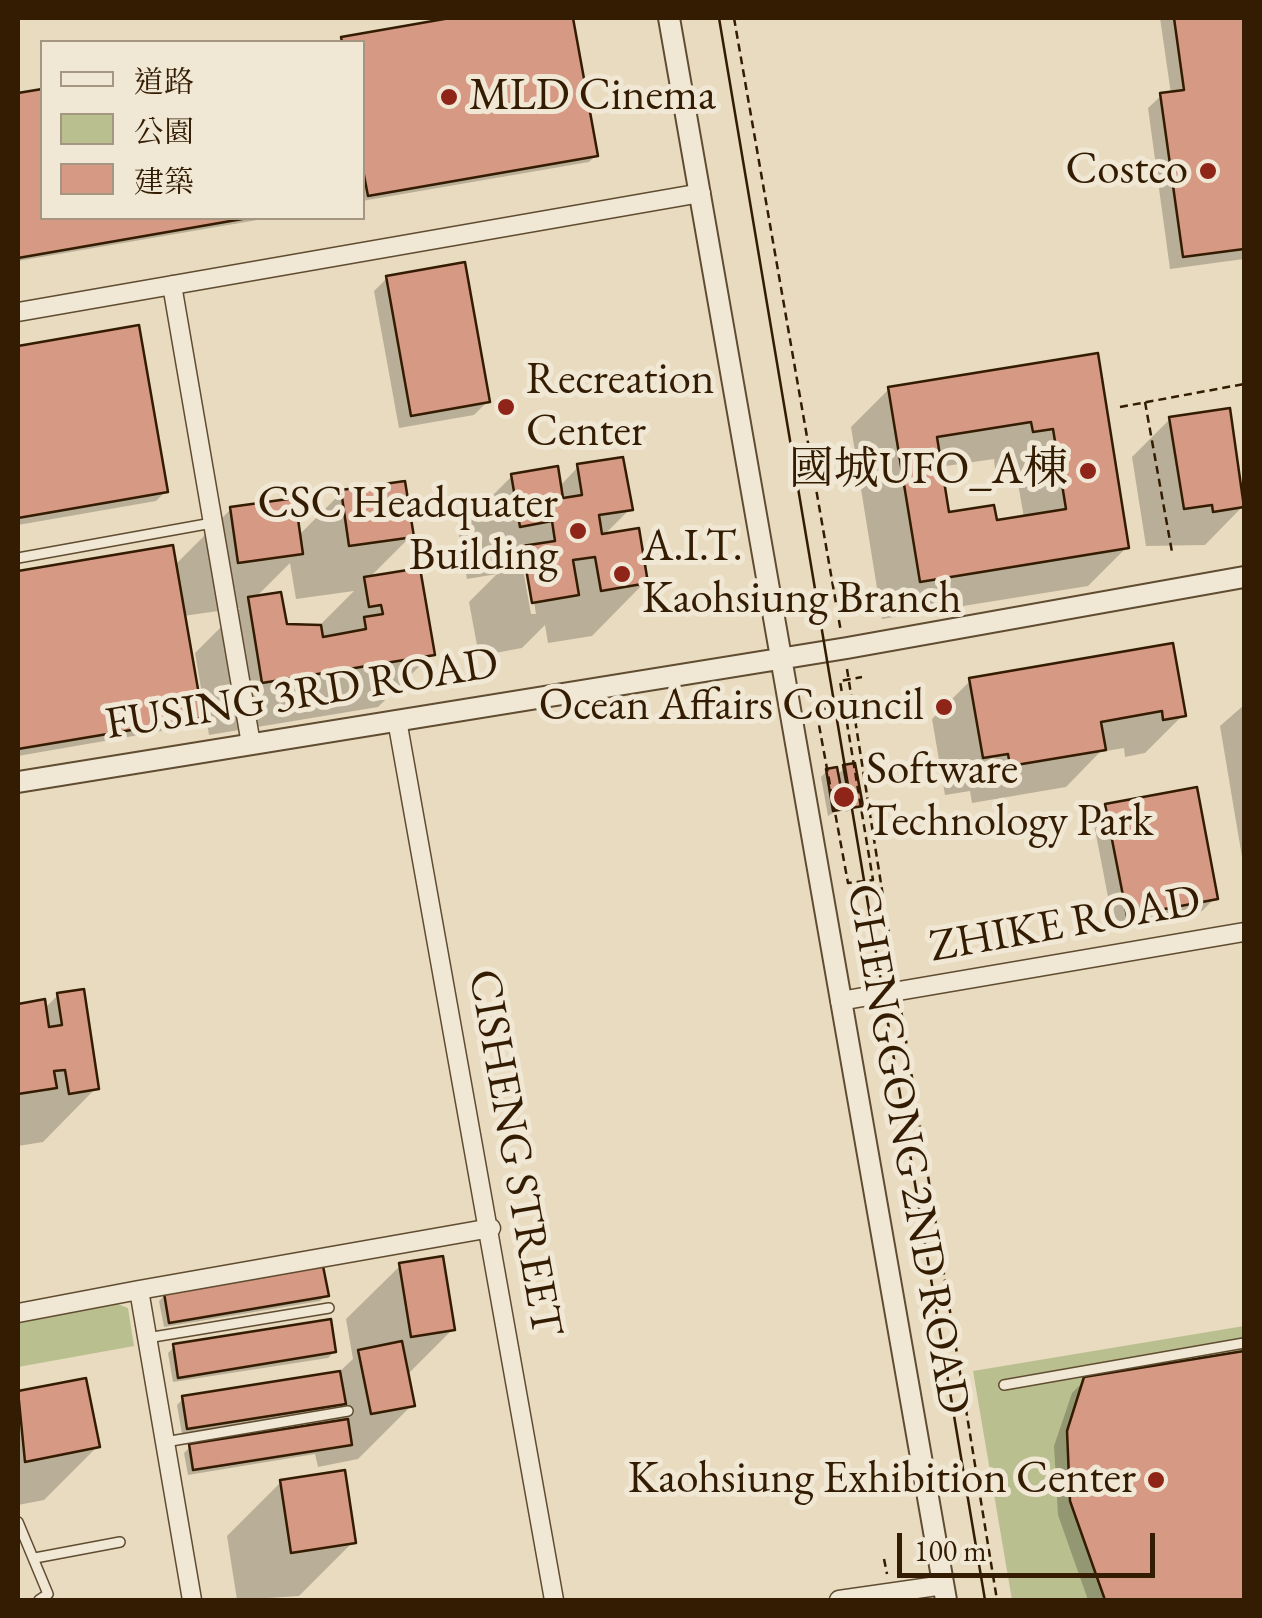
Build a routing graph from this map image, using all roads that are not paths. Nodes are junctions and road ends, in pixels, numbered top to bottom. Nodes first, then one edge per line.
1 (669, 18) edge
2 (702, 193) junction
3 (172, 285) junction
4 (18, 312) edge
5 (213, 523) junction
6 (18, 558) edge
7 (1244, 577) edge
8 (778, 658) junction
9 (398, 720) junction
10 (251, 744) junction
11 (18, 782) edge
12 (1244, 932) edge
13 (840, 1001) junction
14 (490, 1228) junction
15 (139, 1290) junction
16 (329, 1308) dead end
17 (18, 1312) edge
18 (147, 1338) junction
19 (1244, 1343) edge
20 (1004, 1385) dead end
21 (348, 1411) dead end
22 (165, 1442) junction
23 (18, 1522) edge
24 (120, 1542) dead end
25 (35, 1558) junction
26 (945, 1592) edge
27 (39, 1600) edge
28 (192, 1600) edge
29 (554, 1600) edge
30 (839, 1600) edge

1 - 2 street, CHENGGONG 2ND ROAD
2 - 3 street
2 - 8 street, CHENGGONG 2ND ROAD
3 - 4 street
3 - 5 street
5 - 6 lane
5 - 10 street
7 - 8 street, FUSING 3RD ROAD
8 - 9 street, FUSING 3RD ROAD
8 - 13 street, CHENGGONG 2ND ROAD
9 - 10 street, FUSING 3RD ROAD
9 - 14 street, CISHENG STREET
10 - 11 street, FUSING 3RD ROAD
12 - 13 street, ZHIKE ROAD
13 - 26 street, CHENGGONG 2ND ROAD
14 - 15 street
14 - 29 street, CISHENG STREET
15 - 17 street
15 - 18 street
16 - 18 lane
18 - 22 street
19 - 20 lane
21 - 22 lane
22 - 28 street
23 - 25 lane
24 - 25 lane
25 - 27 lane
26 - 30 street

